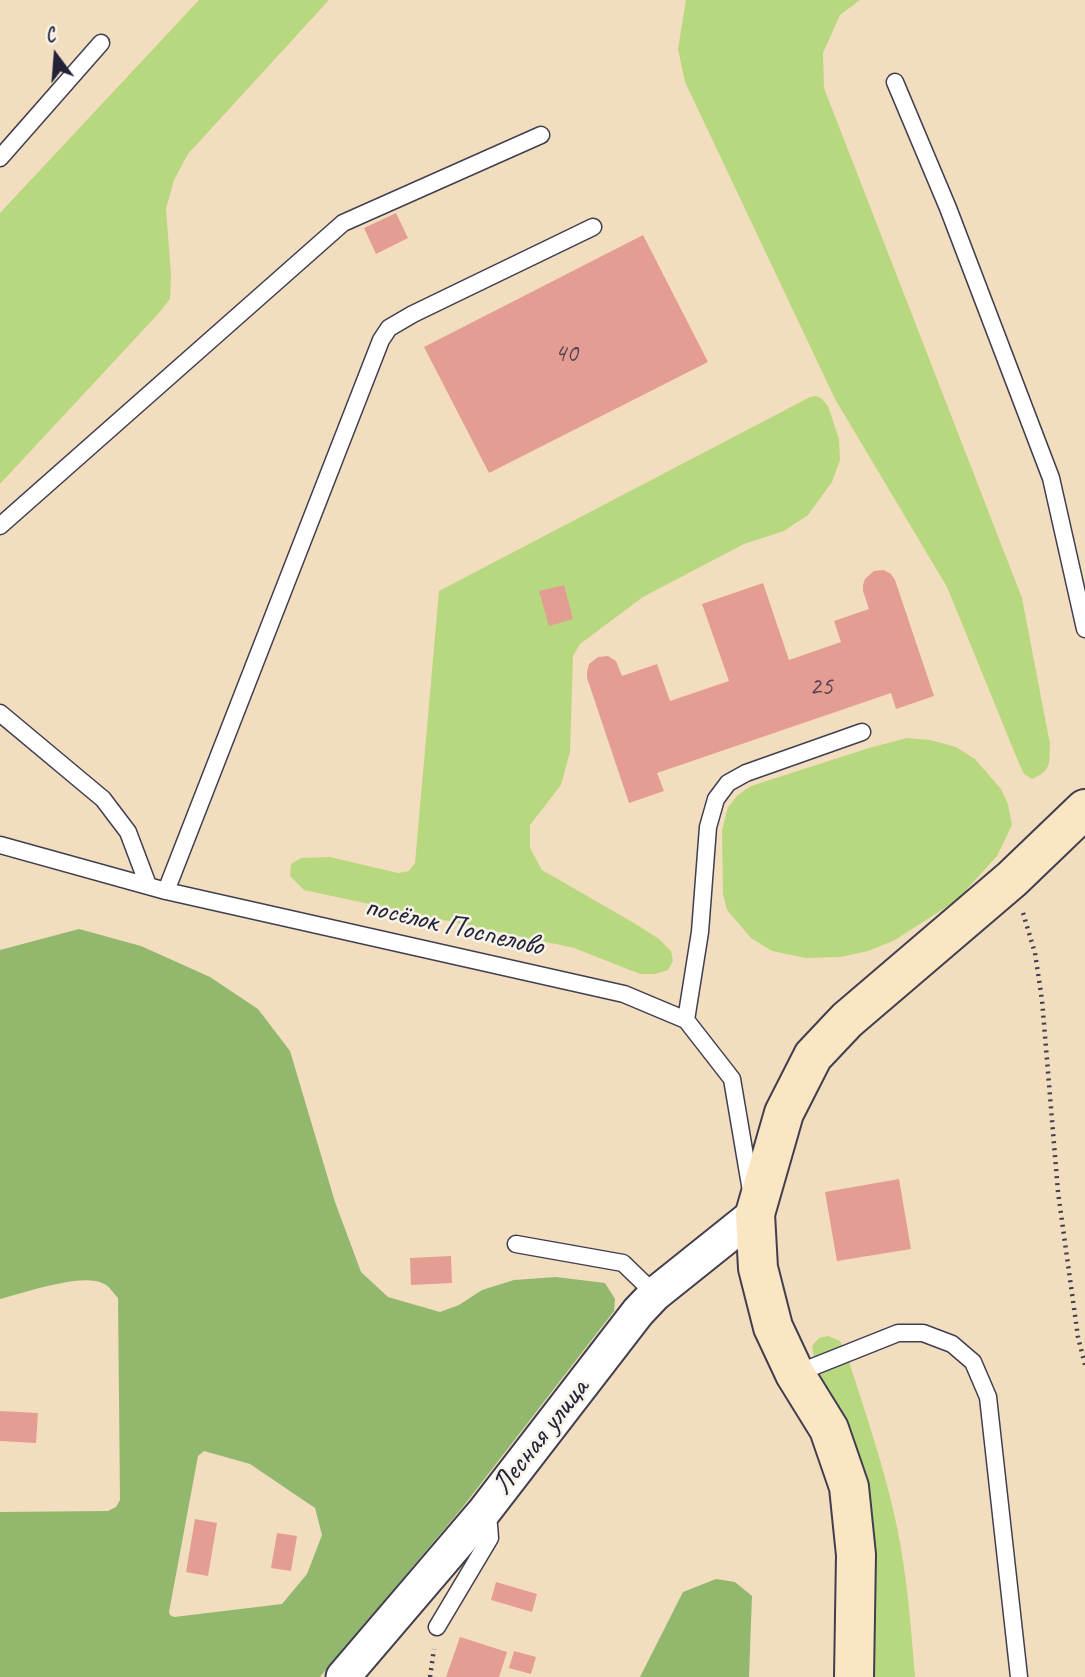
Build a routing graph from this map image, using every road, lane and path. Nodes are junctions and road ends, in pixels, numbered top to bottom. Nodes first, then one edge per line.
1 (101, 43) dead end
2 (895, 82) dead end
3 (541, 135) dead end
4 (0, 158) edge
5 (593, 227) dead end
6 (0, 526) edge
7 (1085, 629) edge
8 (0, 713) edge
9 (862, 732) dead end
10 (1085, 809) edge
11 (0, 845) edge
12 (1012, 879) junction
13 (148, 885) junction
14 (166, 891) junction
15 (686, 1020) junction
16 (755, 1214) junction
17 (516, 1244) dead end
18 (655, 1294) junction
19 (1085, 1365) edge
20 (795, 1374) junction
21 (483, 1513) junction
22 (437, 1627) dead end
23 (343, 1677) edge
24 (854, 1677) edge
25 (1019, 1677) edge

1 - 4 lane
2 - 7 lane
3 - 6 lane
5 - 14 lane
8 - 13 lane
9 - 15 lane
10 - 12 main road
11 - 13 lane, посёлок Поспелово
12 - 16 main road
12 - 19 path
13 - 14 lane, посёлок Поспелово
14 - 15 lane, посёлок Поспелово
15 - 16 lane, посёлок Поспелово
16 - 18 street, Лесная улица
16 - 20 main road
17 - 18 lane
18 - 21 street, Лесная улица
20 - 24 main road
20 - 25 lane
21 - 22 lane
21 - 23 street, Лесная улица

